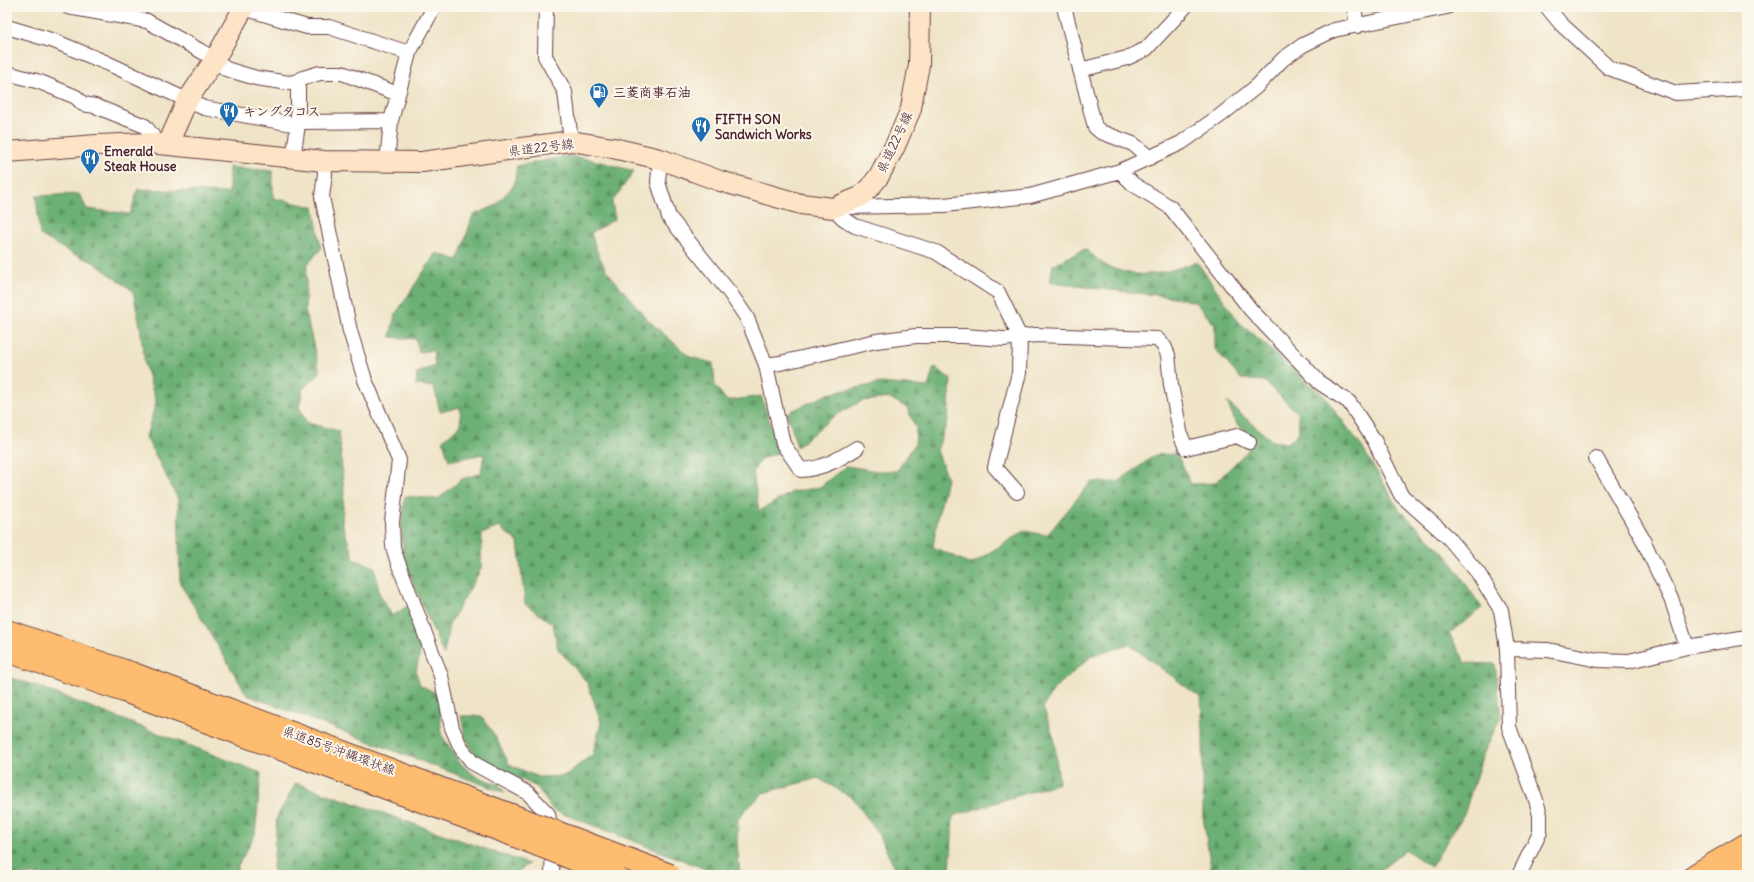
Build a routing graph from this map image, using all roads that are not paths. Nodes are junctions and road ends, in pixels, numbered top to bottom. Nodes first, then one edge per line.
1 (68, 7) edge
2 (434, 7) edge
3 (546, 7) edge
4 (920, 7) edge
5 (1064, 7) edge
6 (1185, 7) edge
7 (1354, 7) edge
8 (1447, 7) edge
9 (1547, 7) edge
10 (242, 8) edge
11 (1357, 26) junction
12 (7, 27) edge
13 (409, 53) junction
14 (215, 59) junction
15 (1080, 70) junction
16 (7, 73) edge
17 (298, 81) junction
18 (1747, 89) edge
19 (398, 94) junction
20 (187, 101) junction
21 (392, 121) junction
22 (298, 125) junction
23 (571, 141) junction
24 (163, 144) junction
25 (7, 152) edge
26 (293, 158) junction
27 (1150, 158) junction
28 (660, 159) junction
29 (324, 161) junction
30 (387, 162) junction
31 (1120, 171) junction
32 (833, 208) junction
33 (1020, 337) junction
34 (766, 365) junction
35 (1249, 442) dead end
36 (857, 448) dead end
37 (1596, 458) dead end
38 (1018, 492) dead end
39 (7, 631) edge
40 (1747, 637) edge
41 (1687, 647) junction
42 (1507, 649) junction
43 (7, 651) edge
44 (405, 785) junction
45 (506, 822) junction
46 (1747, 844) edge
47 (1747, 867) edge
48 (552, 875) edge
49 (614, 875) edge
50 (670, 875) edge
51 (1519, 875) edge
52 (1695, 875) edge
53 (1733, 875) edge

1 - 14 street
2 - 13 street
3 - 23 street
4 - 32 main road, 県道22号線
5 - 15 street
6 - 15 street
7 - 11 street
8 - 11 street
9 - 18 street
10 - 13 street
10 - 14 main road
11 - 27 street
12 - 20 street
13 - 19 street
14 - 17 street
14 - 20 main road
15 - 27 street
16 - 24 street
17 - 19 street
17 - 22 street
19 - 21 street
20 - 22 street
20 - 24 main road
21 - 22 street
21 - 30 street
22 - 26 street
23 - 28 main road, 県道22号線
23 - 30 main road, 県道22号線
24 - 25 main road, 県道22号線
24 - 26 main road, 県道22号線
26 - 29 main road, 県道22号線
27 - 31 street
28 - 32 main road, 県道22号線
28 - 34 street
29 - 30 main road, 県道22号線
29 - 48 street
31 - 32 street
31 - 42 street
32 - 33 street
33 - 34 street
33 - 35 street
33 - 38 street
34 - 36 street
37 - 41 street
39 - 44 main road, 県道85号沖縄環状線
40 - 41 street
41 - 42 street
42 - 51 street
43 - 44 main road, 県道85号沖縄環状線
44 - 45 main road, 県道85号沖縄環状線
45 - 49 main road, 県道85号沖縄環状線, bridge
45 - 50 main road, 県道85号沖縄環状線, bridge
46 - 52 main road
47 - 53 main road

